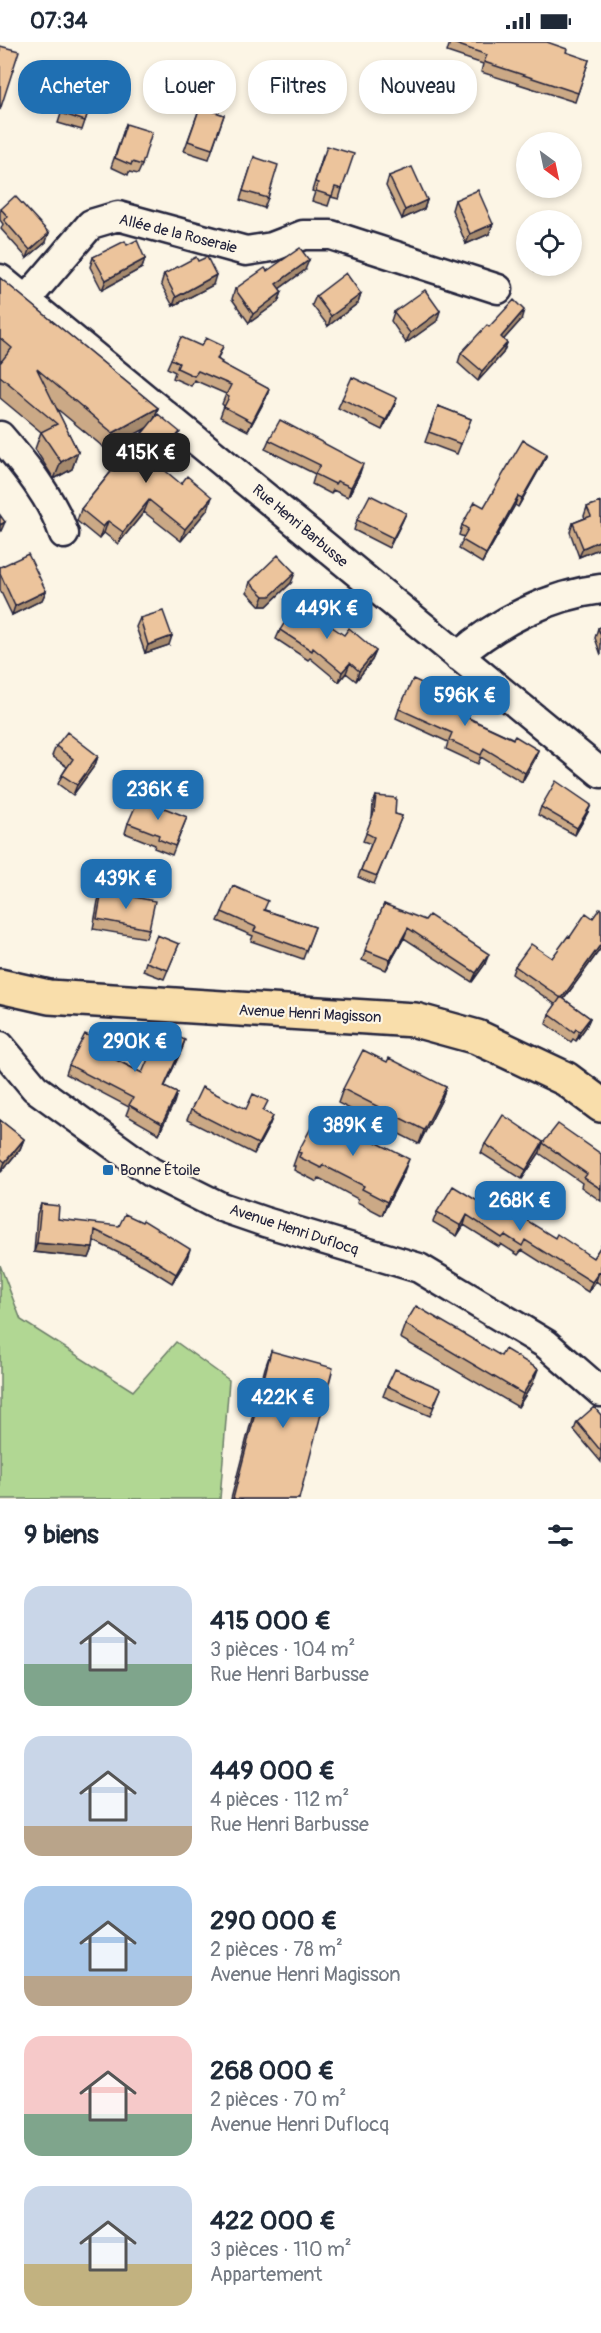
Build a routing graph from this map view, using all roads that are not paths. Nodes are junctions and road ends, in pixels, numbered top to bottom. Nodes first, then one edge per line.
1 (0, 279) edge
2 (498, 289) dead end
3 (26, 300) junction
4 (0, 436) edge
5 (64, 534) dead end
6 (601, 589) edge
7 (458, 656) junction
8 (601, 773) edge
9 (0, 986) edge
10 (0, 1046) edge
11 (601, 1105) edge
12 (601, 1392) edge

1 - 3 street, Rue Henri Barbusse
2 - 3 street, Allée de la Roseraie
3 - 7 street, Rue Henri Barbusse
4 - 5 street
6 - 7 street
7 - 8 street, Rue Henri Barbusse
9 - 11 main road, Avenue Henri Magisson
10 - 12 street, Avenue Henri Duflocq

